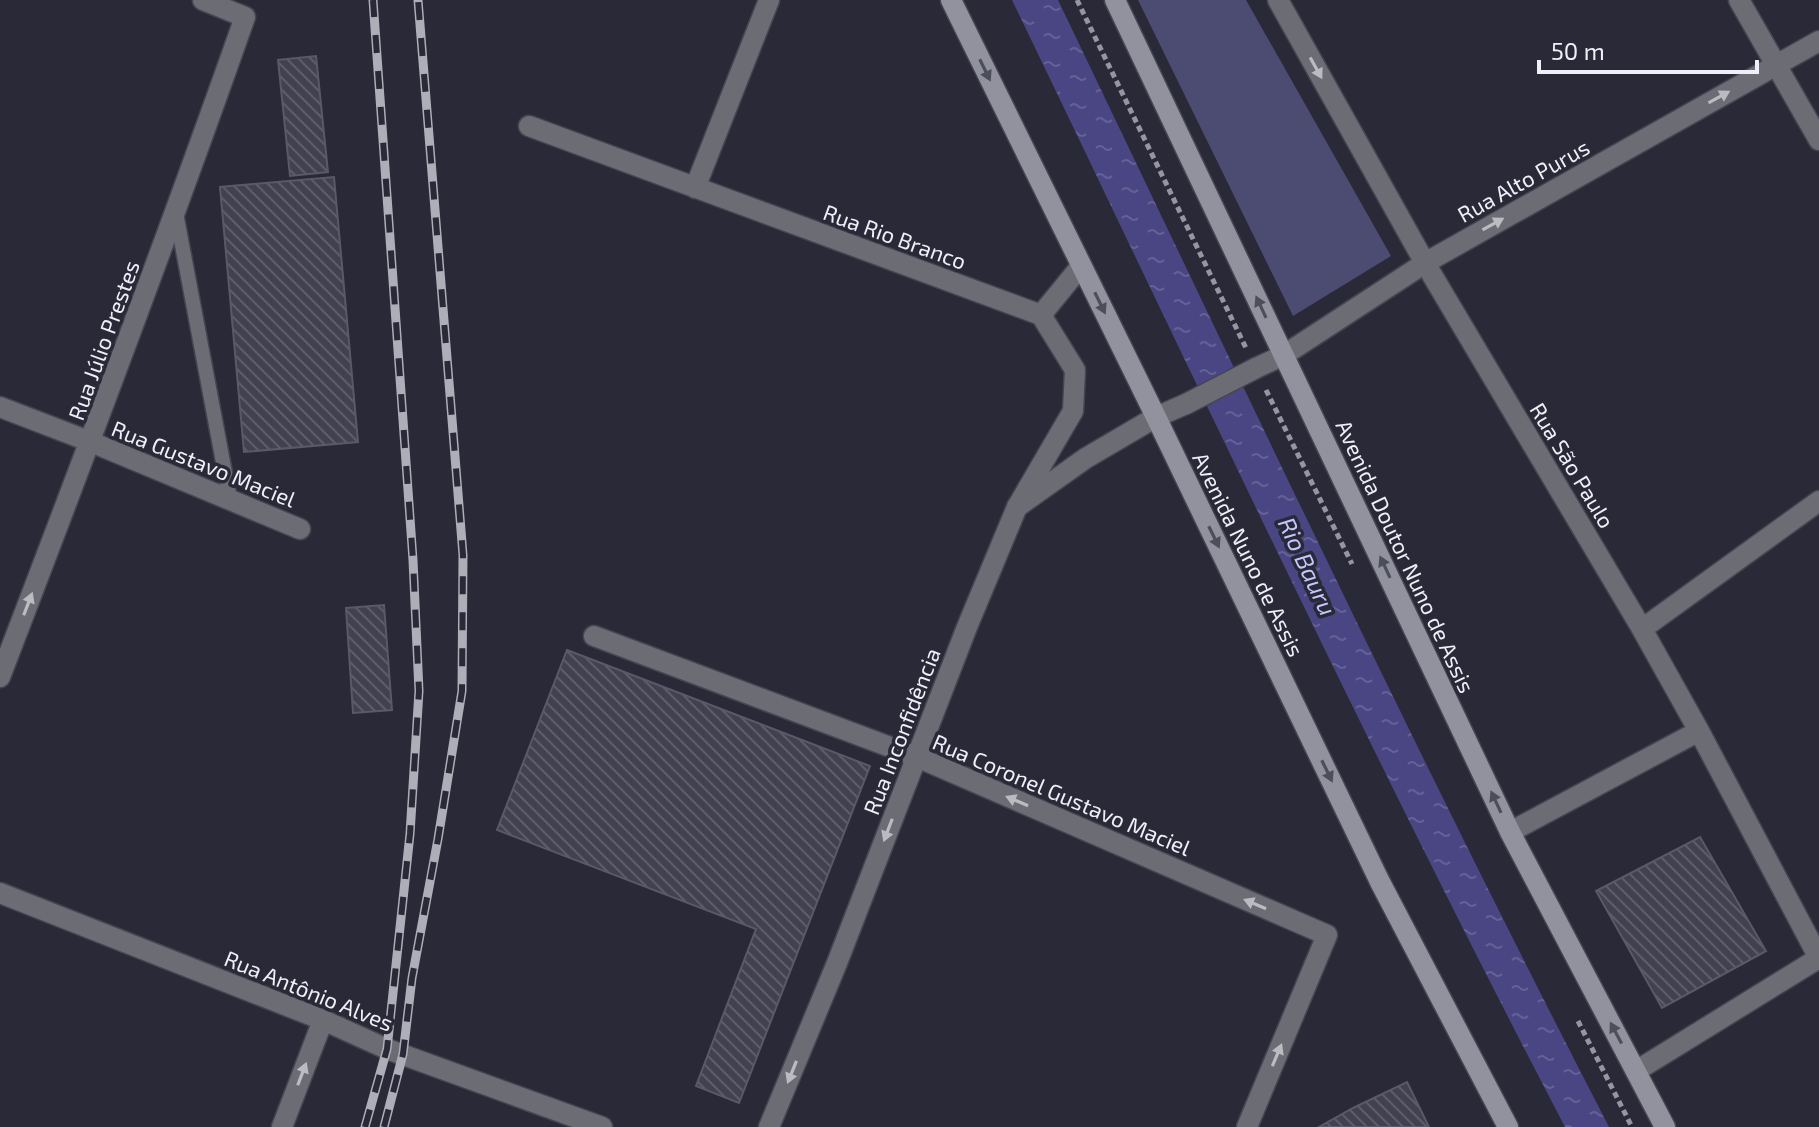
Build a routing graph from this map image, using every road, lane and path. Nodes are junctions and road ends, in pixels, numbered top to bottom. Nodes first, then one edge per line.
1 (203, 0) edge
2 (769, 0) edge
3 (951, 0) edge
4 (1115, 0) edge
5 (1278, 0) edge
6 (1739, 0) edge
7 (1819, 41) edge
8 (1777, 64) junction
9 (529, 126) dead end
10 (1819, 140) edge
11 (695, 188) junction
12 (176, 212) junction
13 (1425, 263) junction
14 (1081, 266) junction
15 (1041, 315) junction
16 (1284, 355) junction
17 (0, 407) edge
18 (1156, 417) junction
19 (91, 442) junction
20 (230, 499) junction
21 (1819, 501) edge
22 (1017, 507) junction
23 (300, 529) dead end
24 (1642, 629) junction
25 (594, 636) dead end
26 (0, 677) edge
27 (1699, 731) junction
28 (917, 757) junction
29 (1510, 832) junction
30 (0, 893) edge
31 (1819, 958) edge
32 (323, 1020) junction
33 (1636, 1071) junction
34 (282, 1127) edge
35 (602, 1127) edge
36 (769, 1127) edge
37 (1247, 1127) edge
38 (1508, 1127) edge
39 (1665, 1127) edge

1 - 12 street, Rua Júlio Prestes
2 - 11 street
3 -> 14 main road, Avenida Nuno de Assis
16 -> 4 main road, Avenida Doutor Nuno de Assis
5 -> 13 street, Rua São Paulo
6 - 8 street
7 - 8 street, Rua Alto Purus
8 - 10 street
13 -> 8 street, Rua Alto Purus
9 - 11 street, Rua Rio Branco
11 - 15 street, Rua Rio Branco
12 - 19 street, Rua Júlio Prestes
12 - 20 lane
13 - 16 street, Rua Alto Purus
13 - 24 street, Rua São Paulo
14 - 15 street
14 -> 18 main road, Avenida Nuno de Assis
15 - 22 street
16 - 18 street, Rua Alto Purus, bridge
29 -> 16 main road, Avenida Doutor Nuno de Assis
17 - 19 street, Rua Gustavo Maciel
18 - 22 street
18 -> 38 main road, Avenida Nuno de Assis
19 - 20 street, Rua Gustavo Maciel
26 -> 19 street, Rua Júlio Prestes
20 - 23 street, Rua Gustavo Maciel
21 - 24 street
22 - 28 street, Rua Inconfidência
24 - 27 street, Rua São Paulo
25 - 28 street, Rua Coronel Gustavo Maciel
27 - 29 street
27 - 31 street, Rua São Paulo
28 -> 36 street, Rua Inconfidência
37 -> 28 street, Rua Coronel Gustavo Maciel
33 -> 29 main road, Avenida Doutor Nuno de Assis
30 - 32 street, Rua Antônio Alves
31 - 33 street
34 -> 32 street
32 - 35 street, Rua Antônio Alves
33 - 39 main road, Avenida Doutor Nuno de Assis

